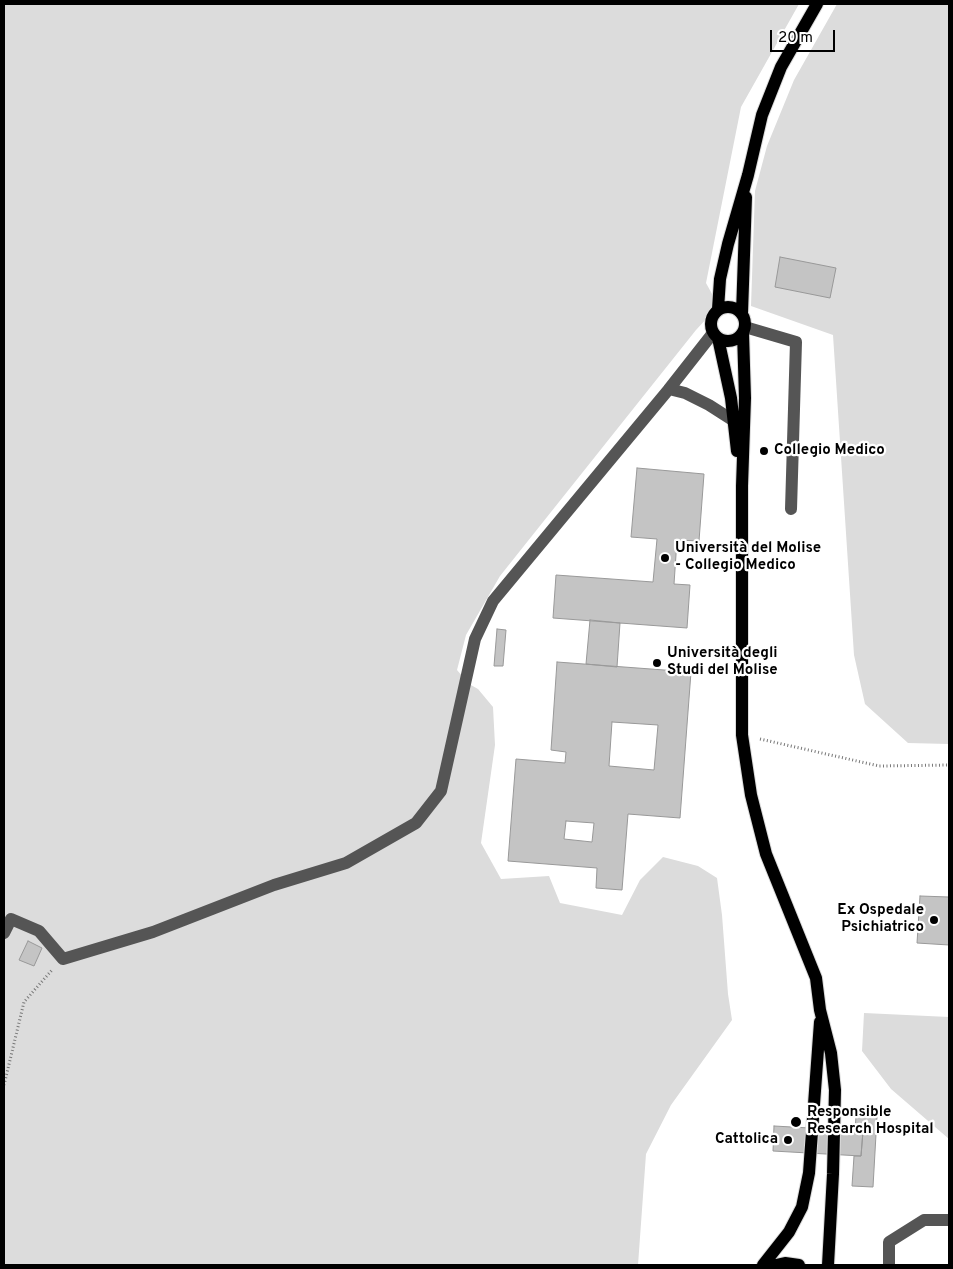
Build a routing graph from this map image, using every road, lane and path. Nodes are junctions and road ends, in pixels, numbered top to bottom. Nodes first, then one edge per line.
1 (817, 4) edge
2 (748, 175) junction
3 (718, 309) junction
4 (742, 313) junction
5 (744, 330) junction
6 (715, 336) junction
7 (670, 389) junction
8 (734, 421) junction
9 (742, 486) junction
10 (791, 509) dead end
11 (742, 735) junction
12 (949, 765) edge
13 (7, 918) edge
14 (4, 933) edge
15 (63, 958) junction
16 (820, 1010) junction
17 (4, 1084) edge
18 (949, 1220) edge
19 (764, 1265) edge
20 (776, 1265) edge
21 (799, 1265) edge
22 (828, 1265) edge
23 (889, 1265) edge

1 - 2 main road
2 - 3 main road
2 - 4 main road
3 - 4 main road
3 - 6 main road
4 - 5 main road
5 - 6 main road
5 - 9 main road
5 - 10 street
6 - 7 street
6 - 8 main road
7 - 8 street
7 - 15 street
8 - 9 main road
9 - 11 main road
11 - 12 path
11 - 16 main road
13 - 14 street
13 - 15 street
15 - 17 path
16 - 19 main road
16 - 22 main road
18 - 23 street
20 - 21 main road

